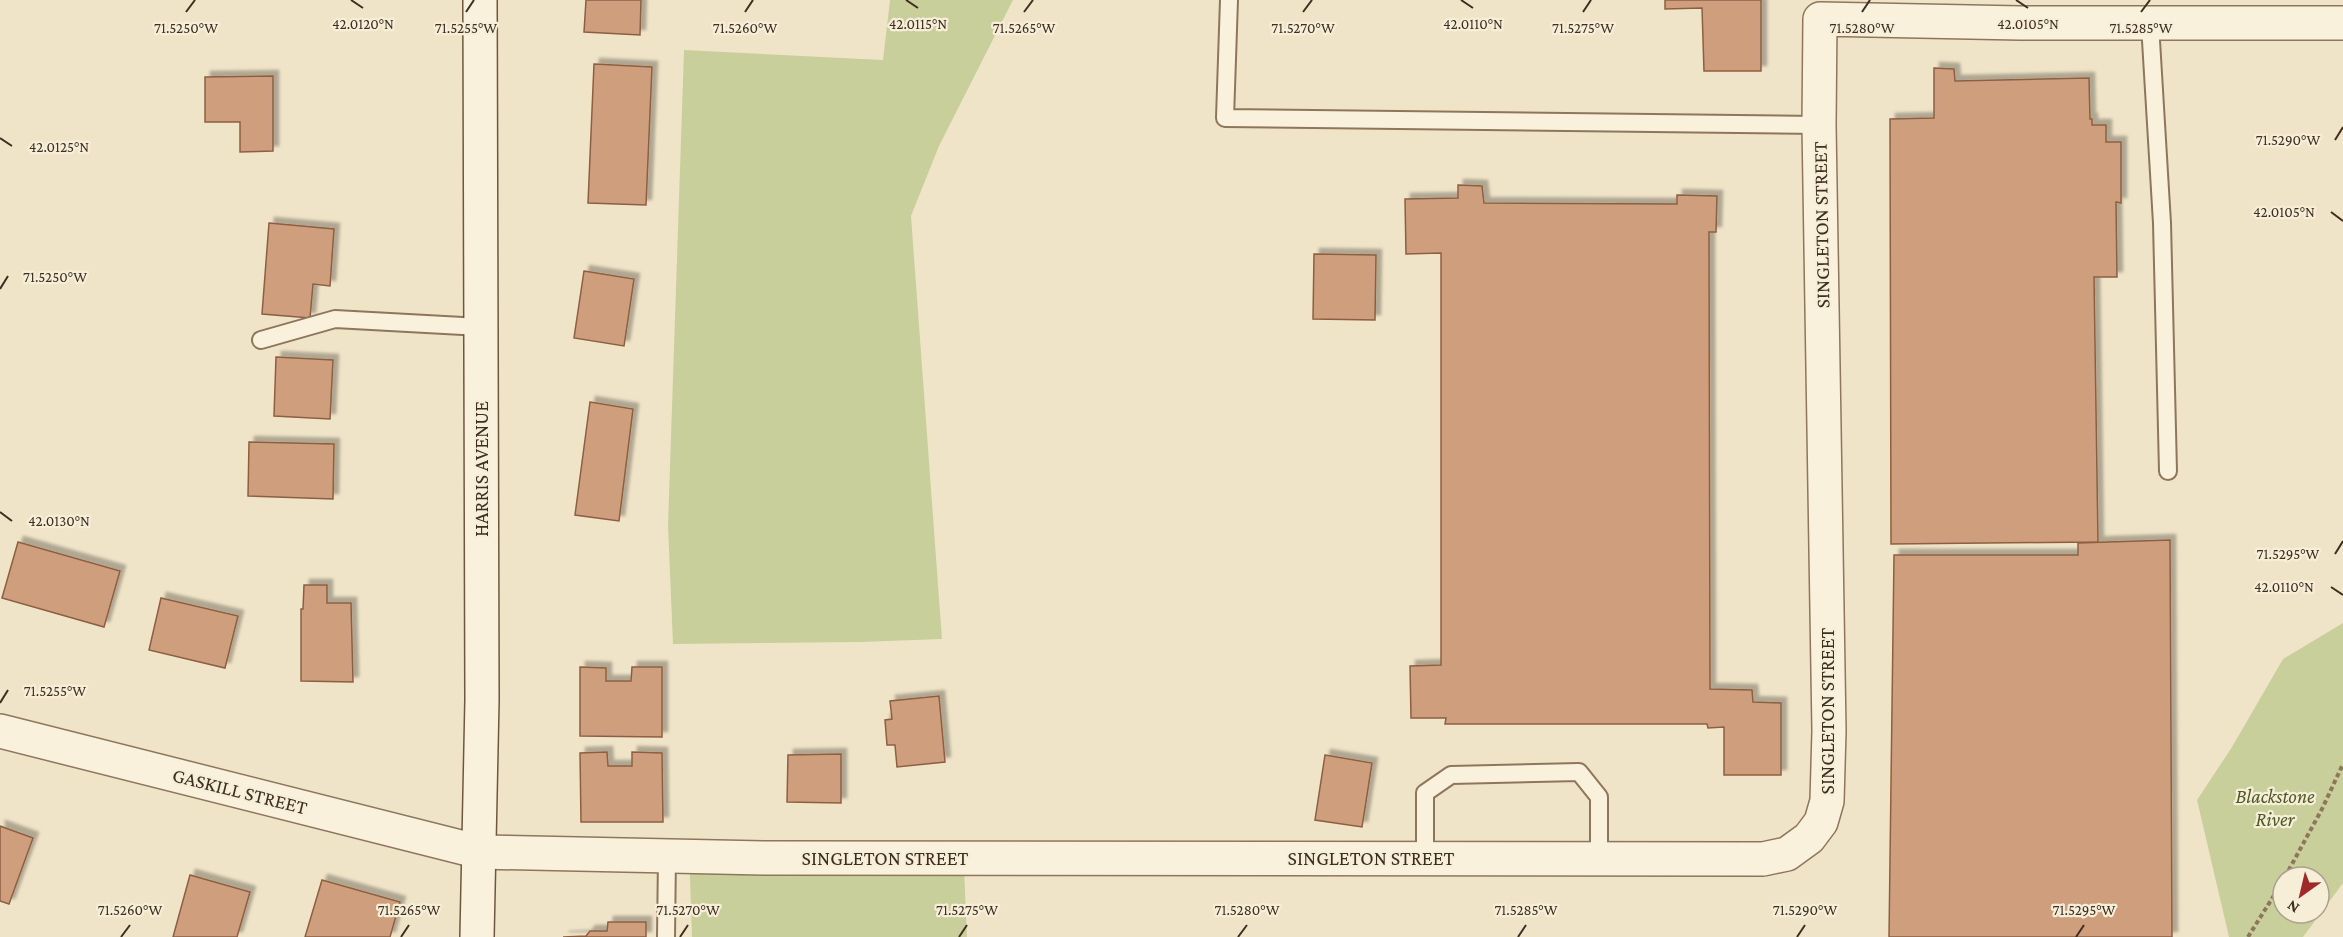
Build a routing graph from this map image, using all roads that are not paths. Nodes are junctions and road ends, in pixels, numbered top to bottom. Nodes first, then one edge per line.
1 (480, 0) edge
2 (1229, 0) edge
3 (2343, 23) edge
4 (2150, 24) junction
5 (1820, 125) junction
6 (481, 327) junction
7 (261, 340) dead end
8 (2168, 471) dead end
9 (0, 731) edge
10 (480, 852) junction
11 (667, 855) junction
12 (1425, 858) junction
13 (1599, 858) junction
14 (477, 937) edge
15 (666, 937) edge

1 - 6 street, HARRIS AVENUE
2 - 5 lane
3 - 4 street, SINGLETON STREET
4 - 5 street, SINGLETON STREET
4 - 8 lane
5 - 13 street, SINGLETON STREET
6 - 7 lane
6 - 10 street, HARRIS AVENUE
9 - 10 street, GASKILL STREET
10 - 11 street, SINGLETON STREET
10 - 14 street, HARRIS AVENUE
11 - 12 street, SINGLETON STREET
11 - 15 lane
12 - 13 street, SINGLETON STREET
12 - 13 lane

